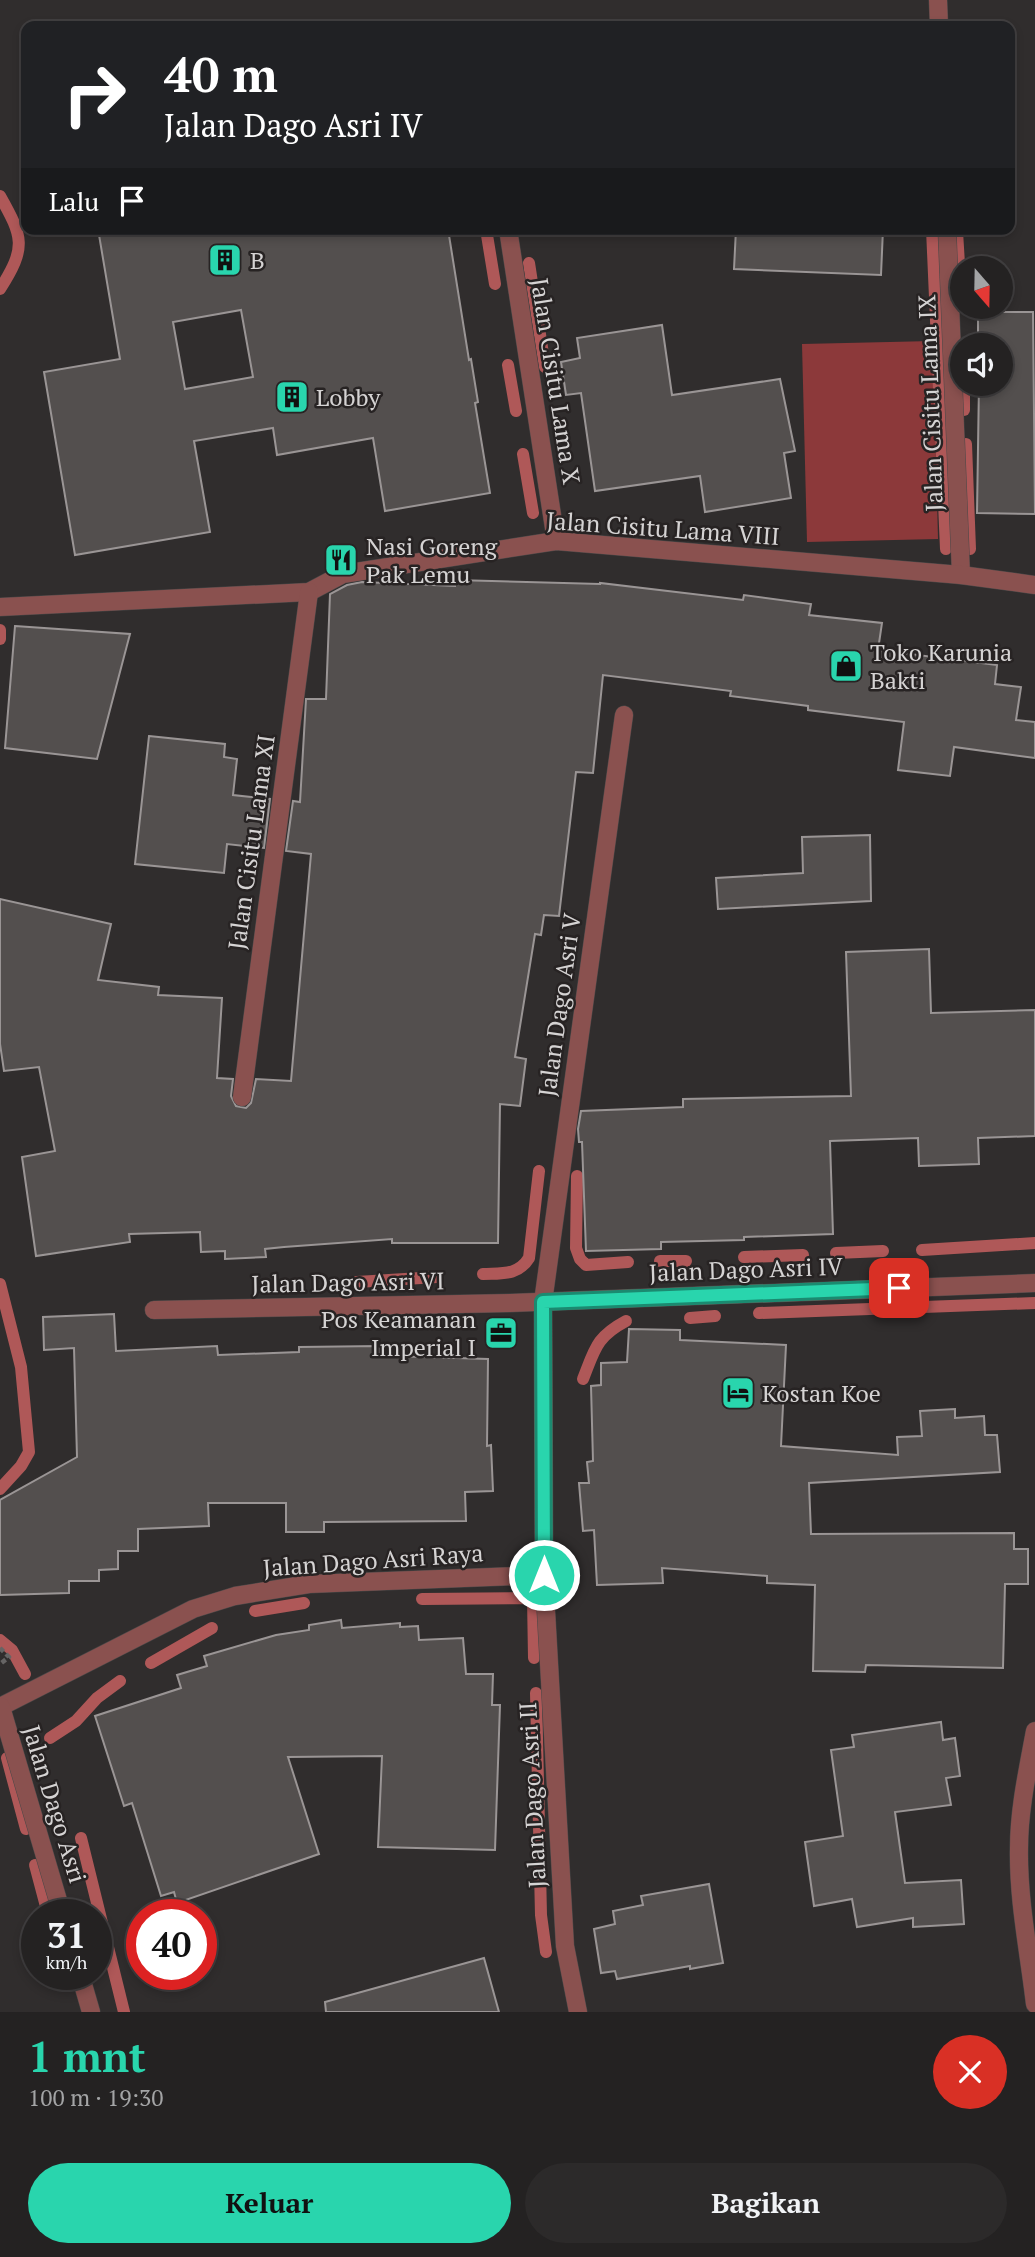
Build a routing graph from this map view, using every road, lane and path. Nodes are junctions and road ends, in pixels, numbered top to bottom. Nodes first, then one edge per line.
1 (938, 0) edge
2 (939, 21) edge
3 (509, 235) edge
4 (947, 235) edge
5 (556, 541) junction
6 (961, 575) junction
7 (1035, 585) edge
8 (309, 593) junction
9 (0, 607) edge
10 (624, 715) dead end
11 (242, 1097) dead end
12 (1035, 1283) edge
13 (543, 1302) junction
14 (154, 1310) dead end
15 (544, 1575) junction
16 (0, 1648) edge
17 (0, 1664) edge
18 (0, 1707) edge
19 (1035, 1731) edge
20 (58, 1899) edge
21 (85, 1990) edge
22 (1035, 2004) edge
23 (91, 2012) edge
24 (578, 2012) edge

1 - 2 street
3 - 5 street, Jalan Cisitu Lama X
4 - 6 street, Jalan Cisitu Lama IX
5 - 6 street, Jalan Cisitu Lama VIII
5 - 8 street, Jalan Cisitu Lama VIII
6 - 7 street, Jalan Cisitu Lama VIII
8 - 9 street, Jalan Cisitu Lama VIII
8 - 11 street, Jalan Cisitu Lama XI
10 - 13 street, Jalan Dago Asri V
12 - 13 street, Jalan Dago Asri IV
13 - 14 street, Jalan Dago Asri VI
13 - 15 street
15 - 18 street, Jalan Dago Asri Raya
15 - 24 street, Jalan Dago Asri II
16 - 17 path
18 - 20 street, Jalan Dago Asri
19 - 22 street
21 - 23 street

